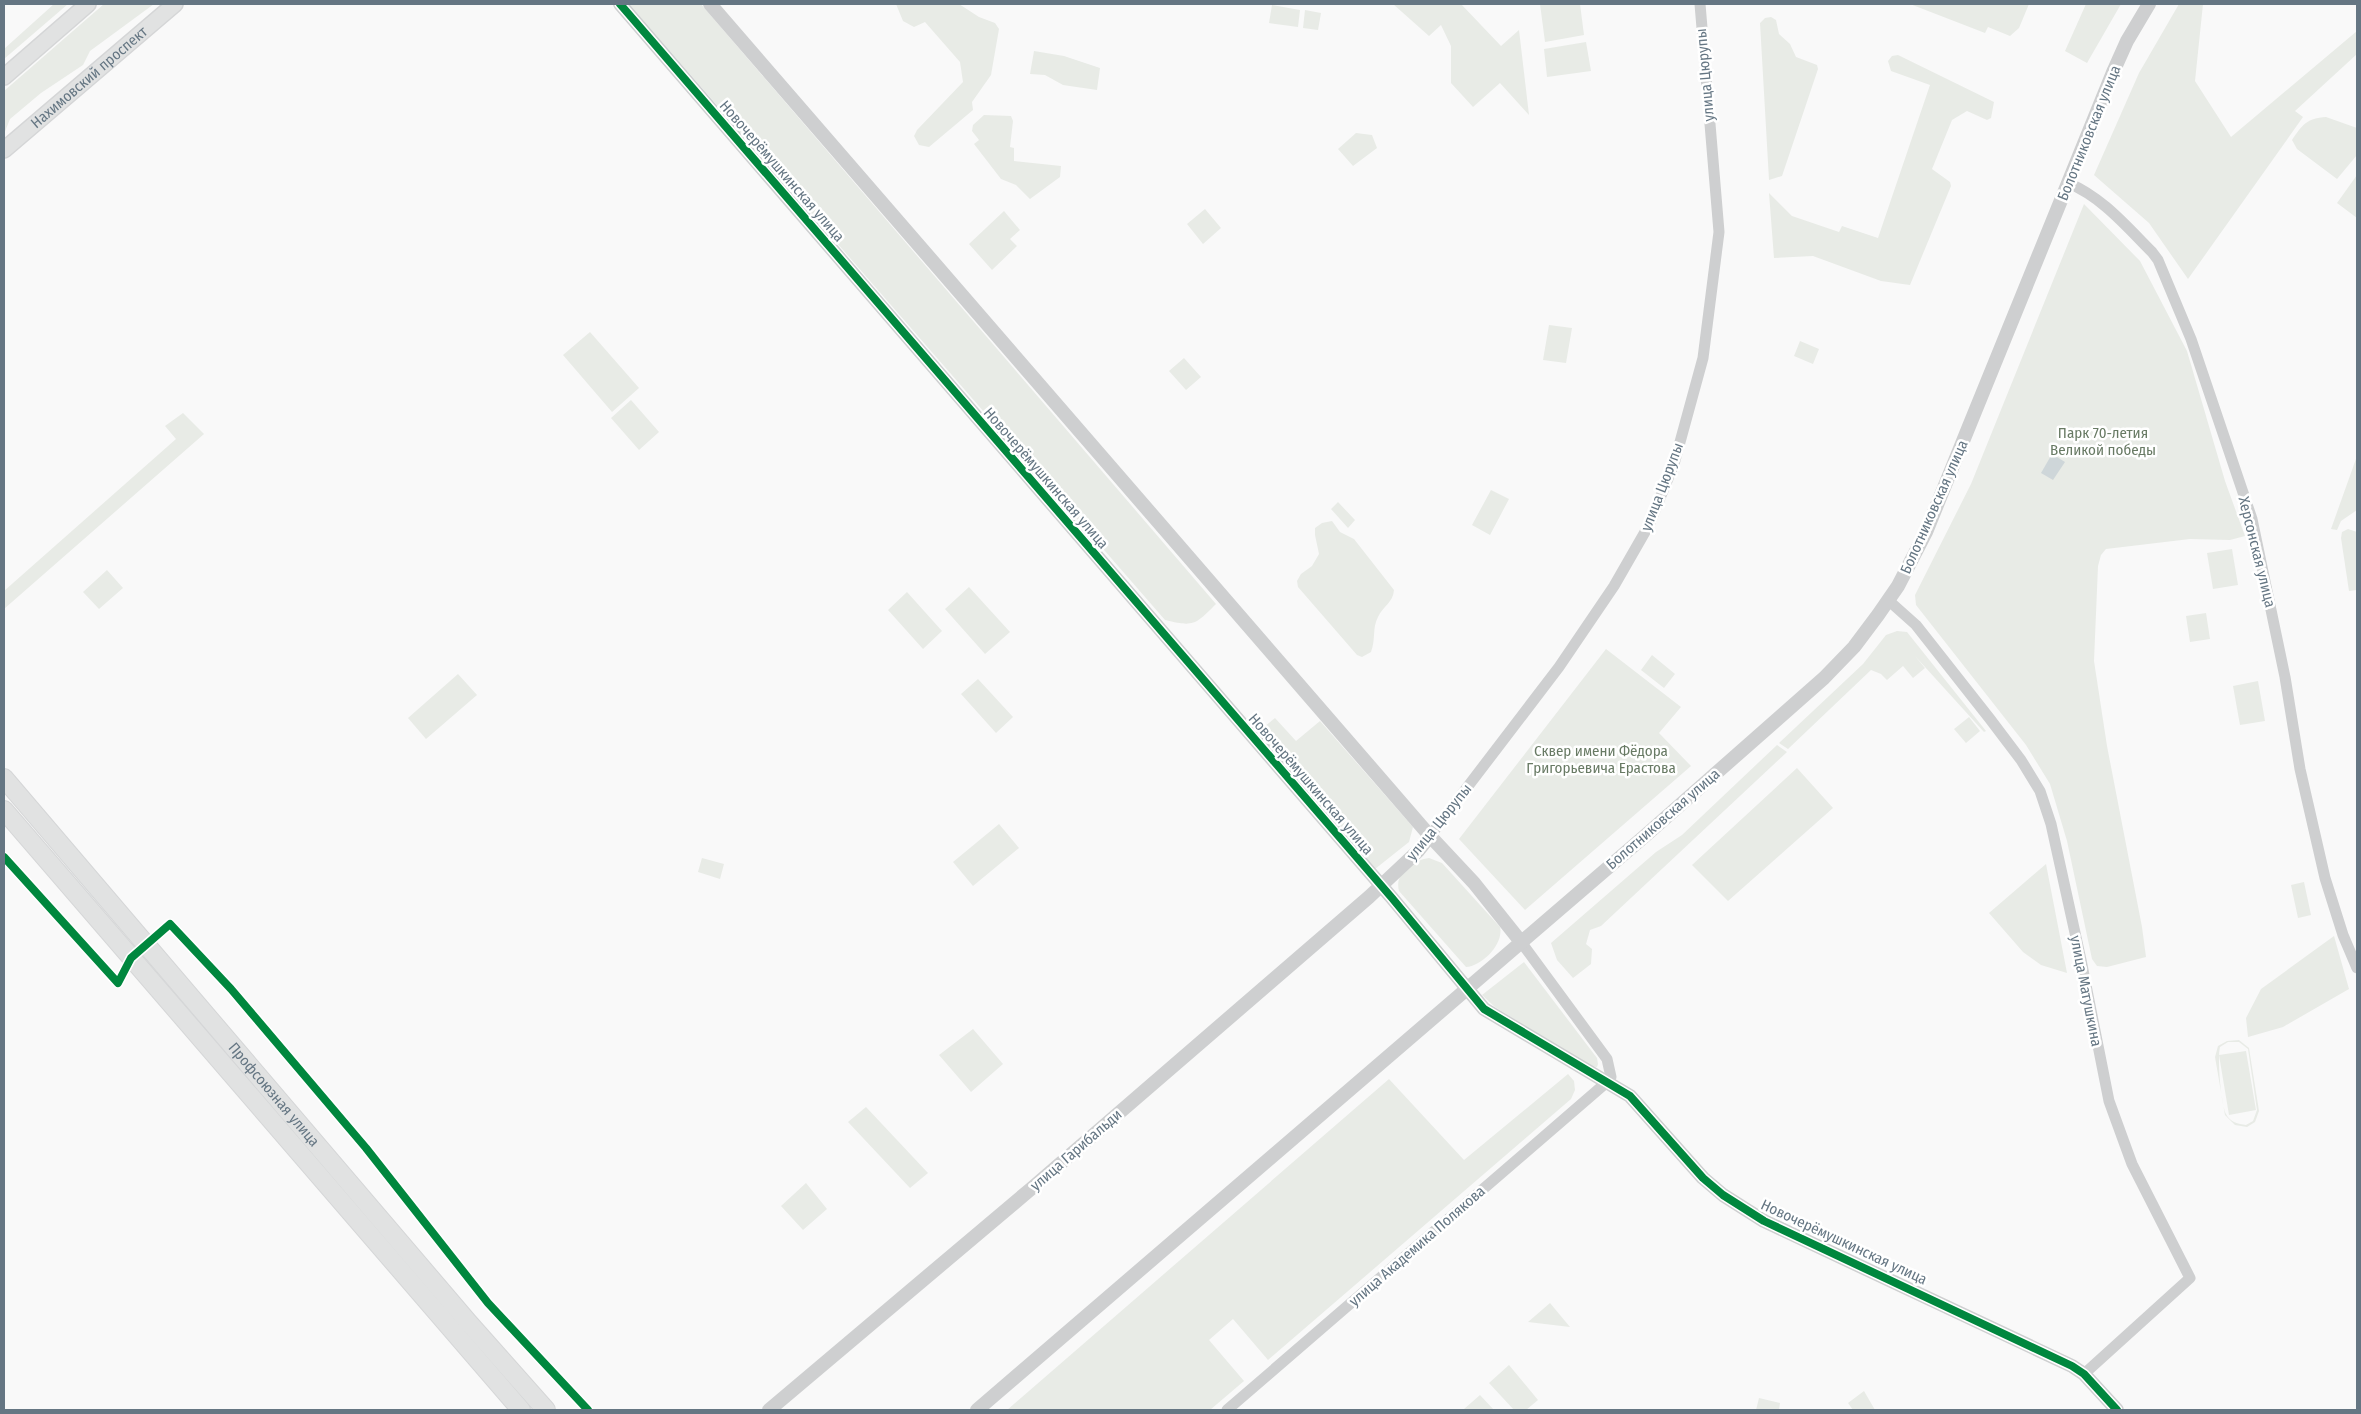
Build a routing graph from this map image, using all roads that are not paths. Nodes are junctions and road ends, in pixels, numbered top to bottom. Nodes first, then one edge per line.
1 (88, 4) edge
2 (175, 4) edge
3 (620, 4) edge
4 (710, 4) edge
5 (1700, 4) edge
6 (2149, 4) edge
7 (4, 77) edge
8 (4, 150) edge
9 (2068, 183) junction
10 (1888, 600) junction
11 (4, 778) edge
12 (4, 810) edge
13 (1430, 836) junction
14 (1381, 886) junction
15 (1521, 942) junction
16 (2357, 968) edge
17 (1467, 988) junction
18 (1607, 1082) junction
19 (2084, 1374) junction
20 (521, 1410) edge
21 (546, 1410) edge
22 (770, 1410) edge
23 (977, 1410) edge
24 (1228, 1410) edge
25 (2117, 1410) edge

1 - 7 main road
2 - 8 main road, Нахимовский проспект
3 - 14 street, Новочерёмушкинская улица
4 - 13 street
5 - 13 street, улица Цюрупы
6 - 9 street, Болотниковская улица
9 - 10 street, Болотниковская улица
9 - 16 street, Херсонская улица
10 - 15 street, Болотниковская улица
10 - 19 street, улица Матушкина
11 - 21 main road, Профсоюзная улица
12 - 20 main road, Профсоюзная улица
13 - 14 street, улица Цюрупы
13 - 15 street
14 - 17 street, Новочерёмушкинская улица
14 - 22 street, улица Гарибальди
15 - 17 street
15 - 18 street
17 - 18 street, Новочерёмушкинская улица
17 - 23 street
18 - 19 street, Новочерёмушкинская улица
18 - 24 street, улица Академика Полякова
19 - 25 street, Новочерёмушкинская улица

